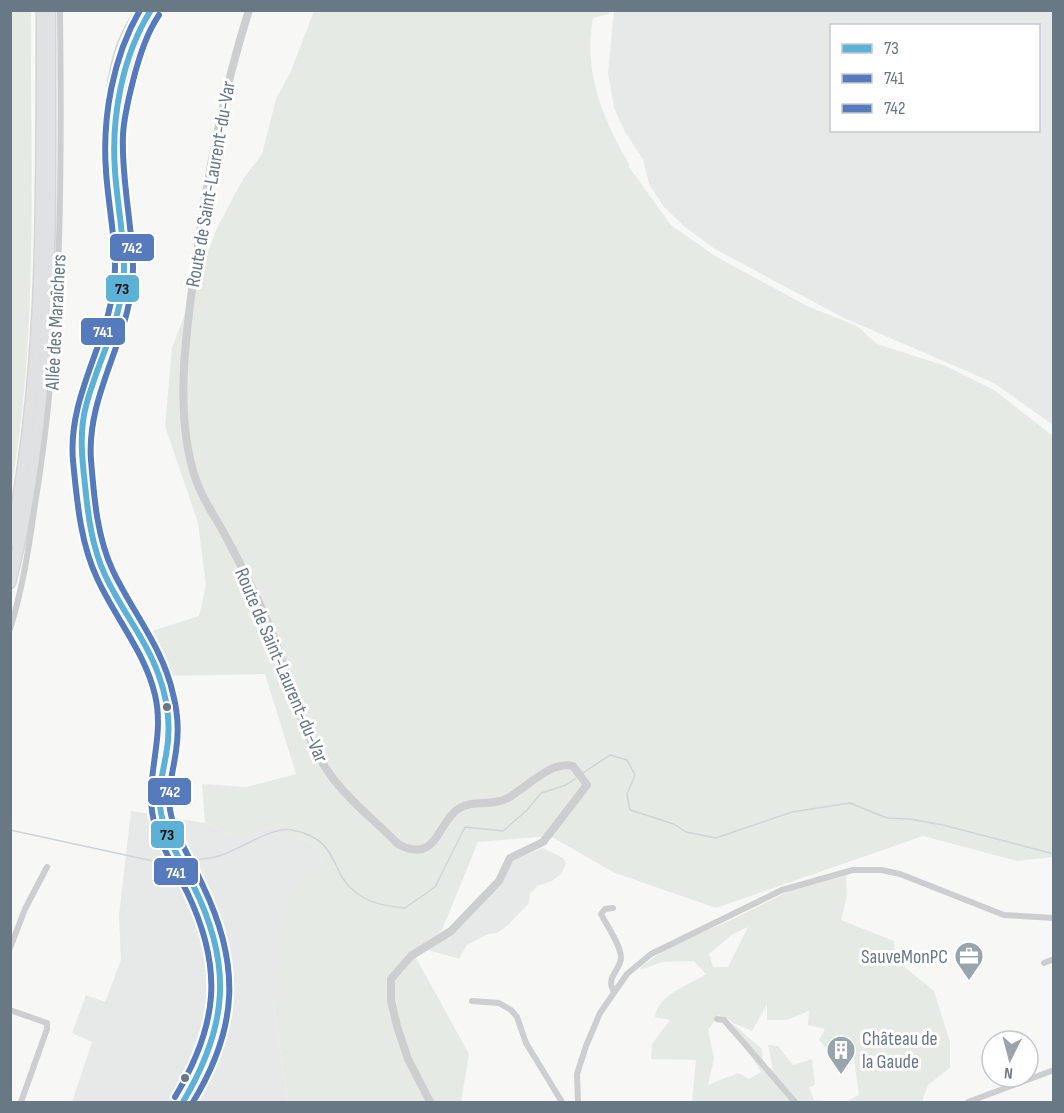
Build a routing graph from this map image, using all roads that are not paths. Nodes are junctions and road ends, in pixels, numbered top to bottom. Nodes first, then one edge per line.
1 (42, 10) edge
2 (50, 10) edge
3 (60, 10) edge
4 (151, 10) edge
5 (249, 10) edge
6 (10, 542) edge
7 (10, 583) edge
8 (10, 629) edge
9 (47, 867) dead end
10 (613, 908) dead end
11 (1053, 918) edge
12 (10, 948) edge
13 (1053, 959) edge
14 (1044, 963) dead end
15 (613, 990) junction
16 (472, 1001) dead end
17 (10, 1010) edge
18 (717, 1019) dead end
19 (1053, 1070) edge
20 (185, 1100) edge
21 (21, 1102) edge
22 (430, 1102) edge
23 (562, 1102) edge
24 (578, 1102) edge
25 (795, 1102) edge
26 (968, 1102) edge

1 - 6 highway
2 - 7 highway
3 - 8 street, Allée des Maraîchers
4 - 20 main road
5 - 22 street, Route de Saint-Laurent-du-Var
9 - 12 street
10 - 15 street
11 - 15 street
13 - 14 street
15 - 24 street
16 - 23 street
17 - 21 street
18 - 25 street
19 - 26 street

